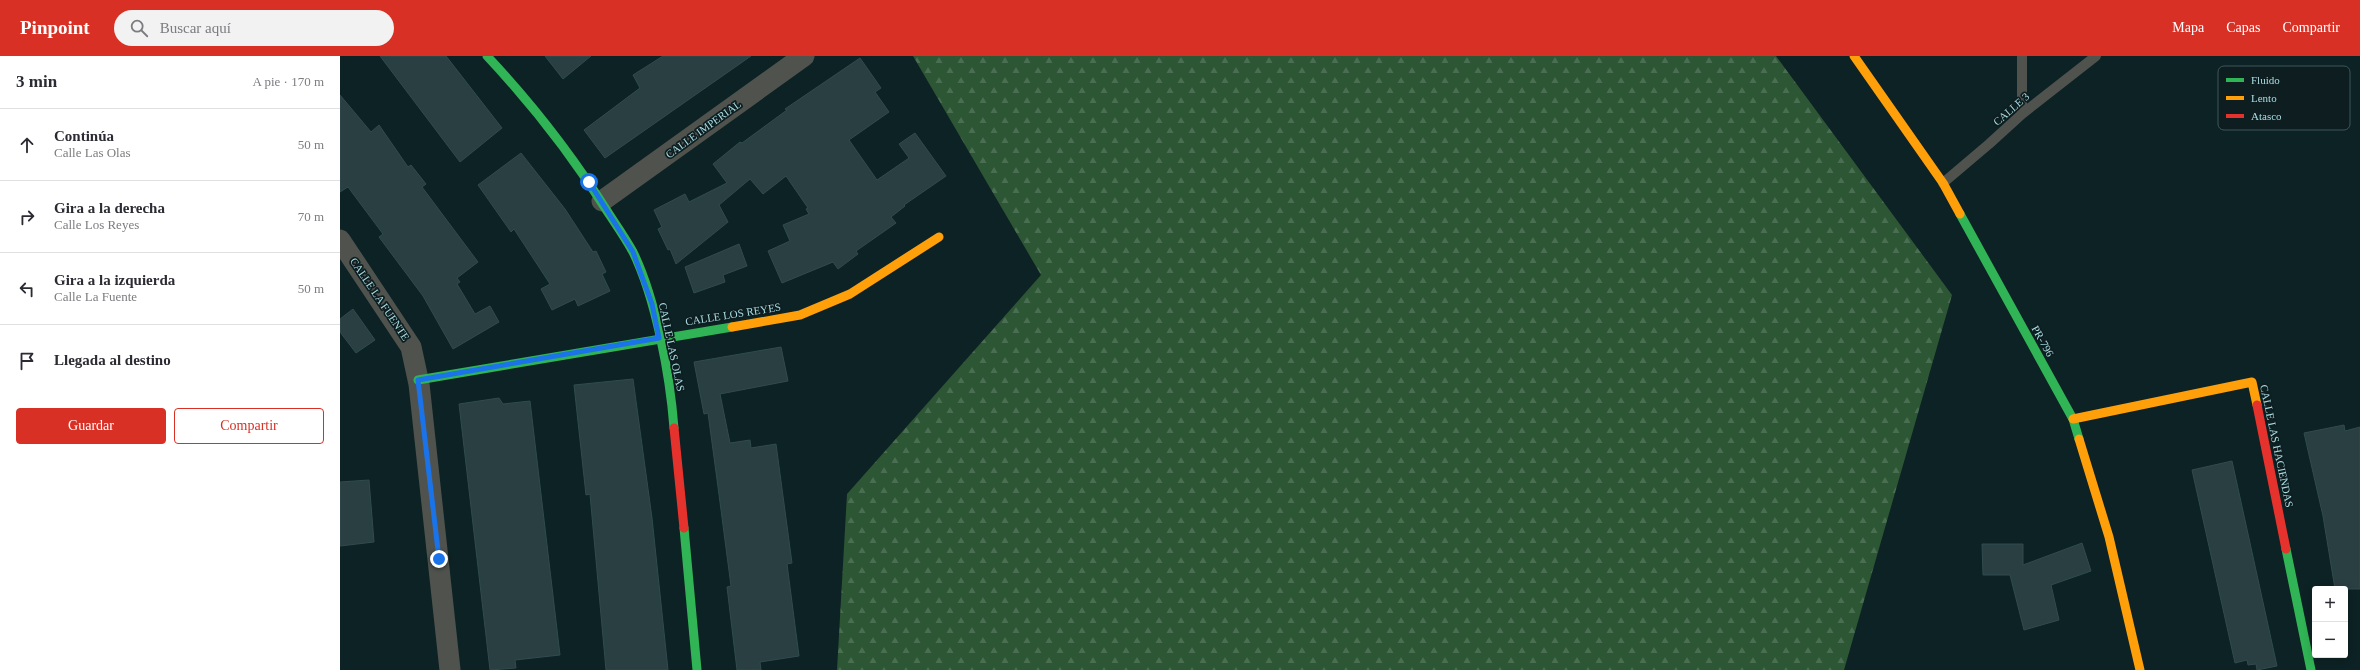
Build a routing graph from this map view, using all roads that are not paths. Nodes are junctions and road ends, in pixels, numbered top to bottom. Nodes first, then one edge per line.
1 (487, 56) edge
2 (804, 56) edge
3 (1854, 56) edge
4 (2022, 56) edge
5 (2096, 56) edge
6 (2022, 114) junction
7 (1943, 183) junction
8 (602, 201) junction
9 (939, 237) dead end
10 (340, 240) edge
11 (659, 338) junction
12 (418, 380) junction
13 (2073, 419) junction
14 (450, 670) edge
15 (697, 670) edge
16 (2140, 670) edge
17 (2311, 670) edge

1 - 8 street, CALLE LAS OLAS
2 - 8 street, CALLE IMPERIAL
3 - 7 street, PR-796 / PR-796
4 - 6 lane
5 - 6 lane, CALLE 3
6 - 7 lane, CALLE 3
7 - 13 street, PR-796 / PR-796
8 - 11 street, CALLE LAS OLAS
9 - 11 street, CALLE LOS REYES
10 - 12 street, CALLE LA FUENTE
11 - 12 street, CALLE LOS REYES
11 - 15 street, CALLE LAS OLAS
12 - 14 street, CALLE LA FUENTE
13 - 16 street, PR-796 / PR-796
13 - 17 street, CALLE LAS HACIENDAS

